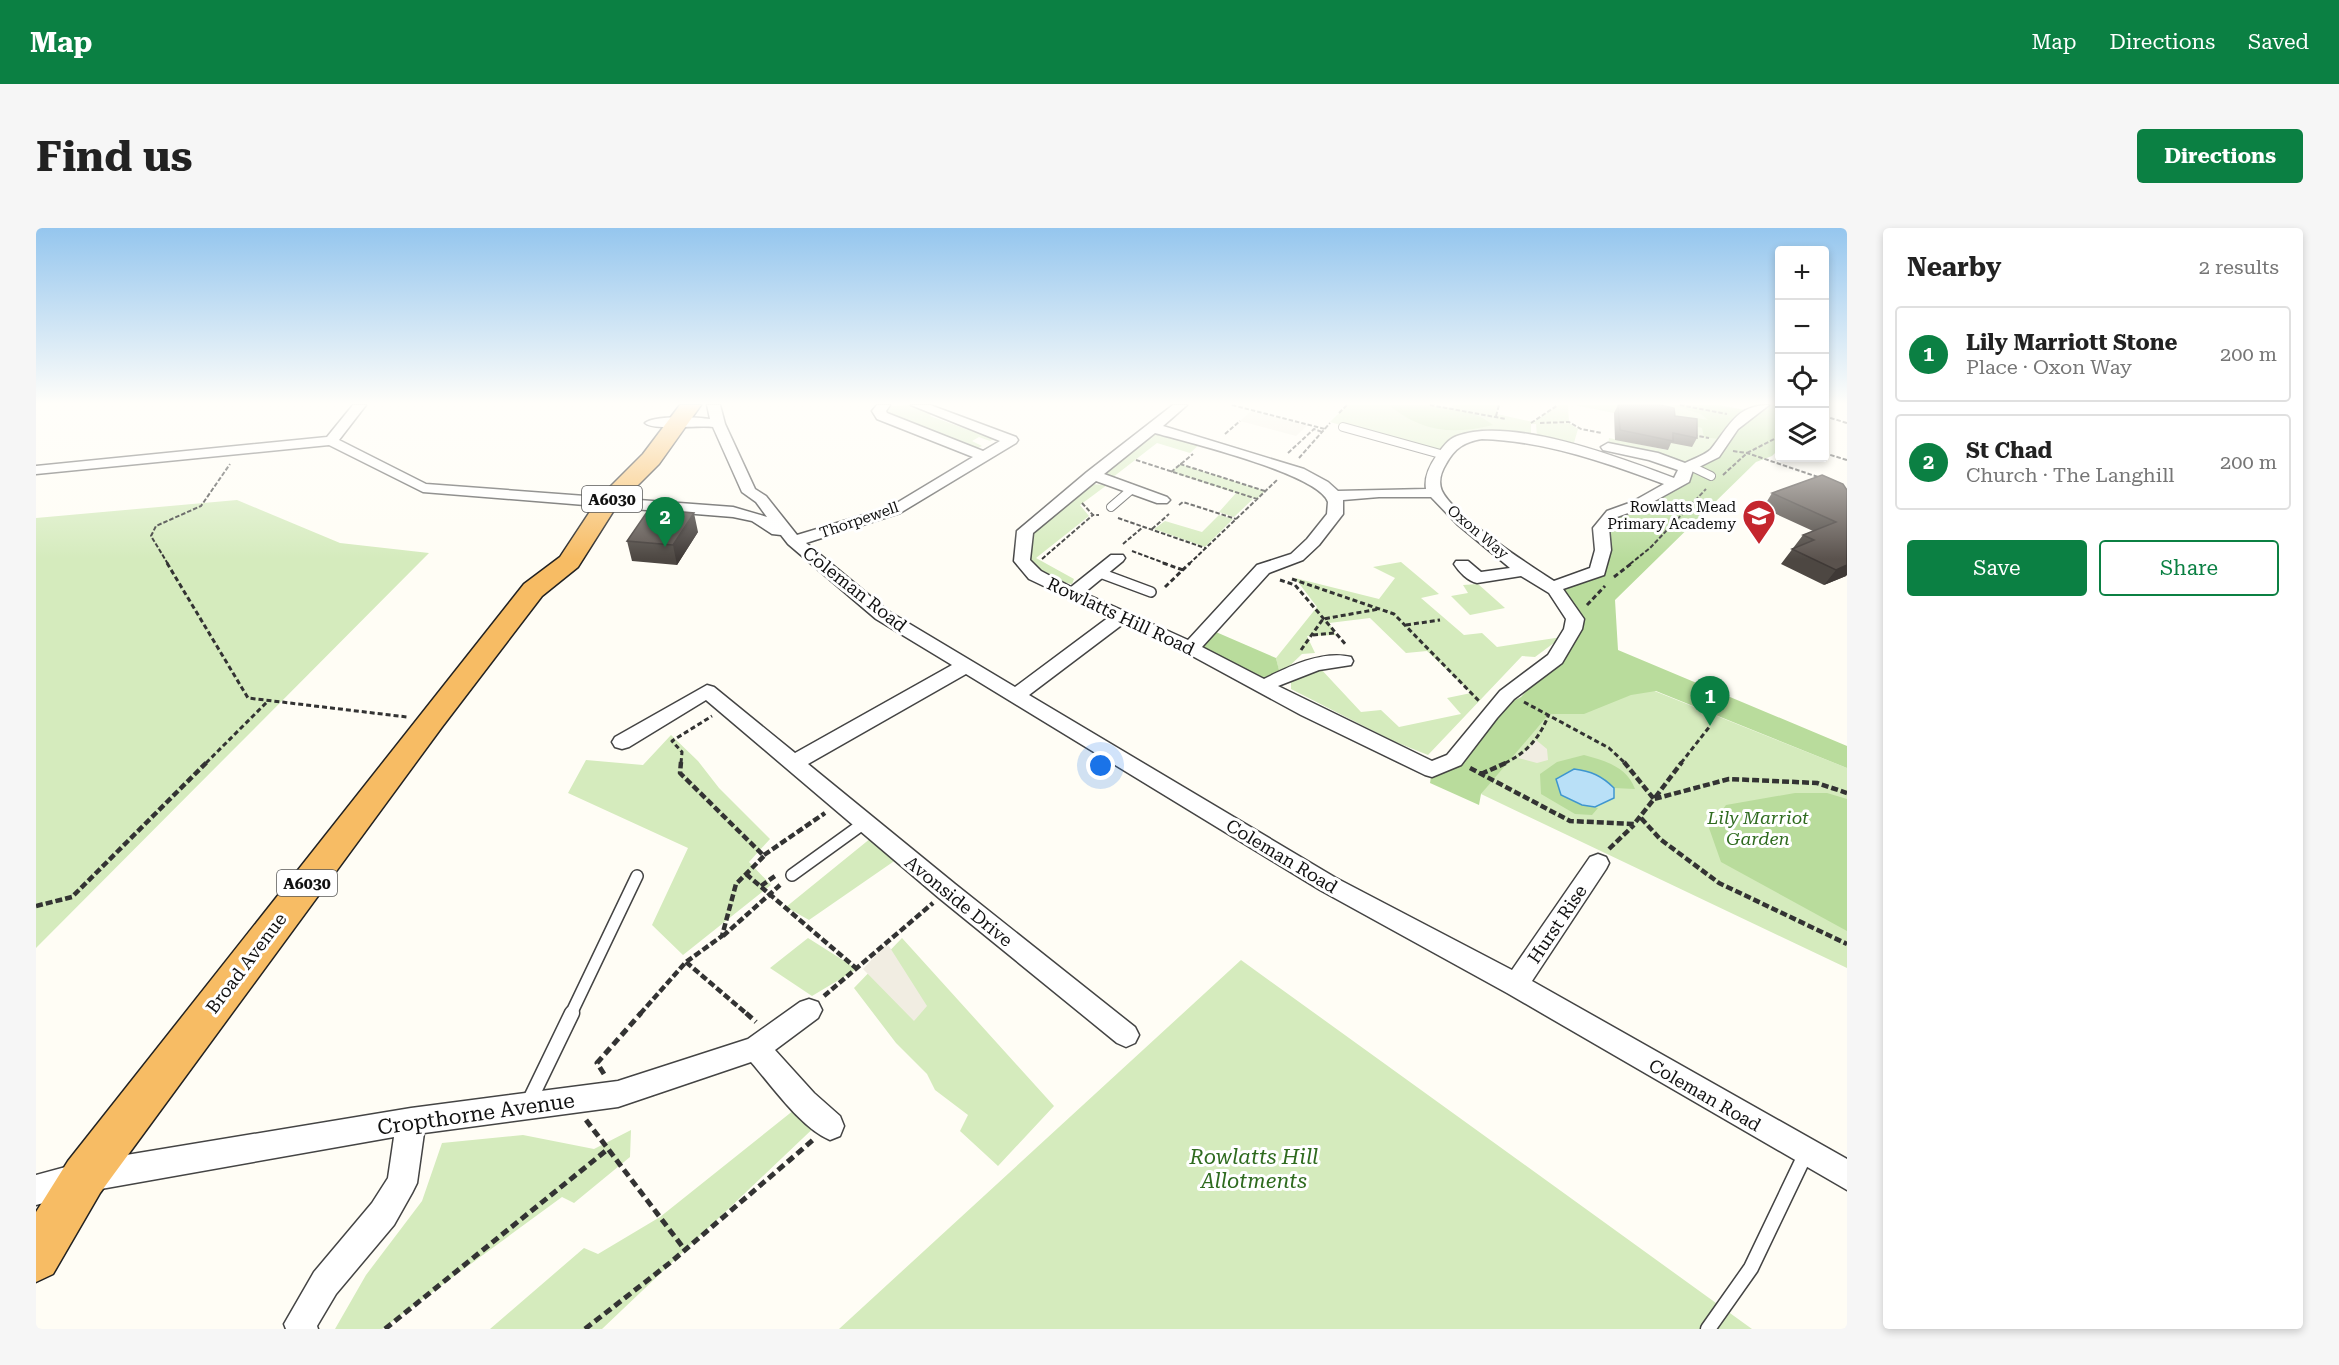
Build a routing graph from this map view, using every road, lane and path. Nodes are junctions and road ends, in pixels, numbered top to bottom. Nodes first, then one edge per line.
1 (175, 456) edge
2 (236, 456) edge
3 (361, 456) edge
4 (652, 456) edge
5 (733, 456) edge
6 (984, 456) edge
7 (1117, 456) edge
8 (1190, 456) edge
9 (1247, 456) edge
10 (1291, 456) edge
11 (1295, 456) edge
12 (1443, 456) edge
13 (1601, 456) edge
14 (1654, 456) edge
15 (1709, 456) edge
16 (1743, 456) edge
17 (1757, 456) edge
18 (1135, 460) dead end
19 (1287, 462) junction
20 (1180, 465) junction
21 (1688, 467) junction
22 (36, 470) edge
23 (1171, 472) junction
24 (1092, 475) junction
25 (1722, 475) dead end
26 (1712, 479) joint
27 (1826, 480) edge
28 (1676, 484) junction
29 (1132, 489) junction
30 (1265, 490) junction
31 (749, 492) junction
32 (1436, 493) junction
33 (1069, 494) junction
34 (1334, 496) junction
35 (1257, 499) junction
36 (1162, 500) dead end
37 (598, 503) junction
38 (1111, 511) joint
39 (733, 512) junction
40 (1093, 515) junction
41 (1102, 515) dead end
42 (1236, 519) junction
43 (1143, 527) junction
44 (1152, 530) junction
45 (794, 541) junction
46 (1205, 548) junction
47 (1118, 553) junction
48 (1462, 564) dead end
49 (1183, 570) junction
50 (1525, 570) junction
51 (1100, 573) junction
52 (1259, 573) junction
53 (1292, 579) dead end
54 (1086, 584) junction
55 (1552, 587) junction
56 (1156, 592) joint
57 (1072, 594) junction
58 (1379, 609) junction
59 (1318, 612) junction
60 (1121, 617) junction
61 (1332, 618) junction
62 (1323, 619) junction
63 (1440, 620) dead end
64 (1575, 620) junction
65 (1405, 625) junction
66 (1335, 633) junction
67 (1312, 635) dead end
68 (1191, 648) junction
69 (1344, 661) joint
70 (965, 666) junction
71 (1264, 686) junction
72 (1015, 696) junction
73 (269, 700) junction
74 (726, 707) junction
75 (1490, 712) junction
76 (431, 720) junction
77 (1710, 726) dead end
78 (621, 742) dead end
79 (1454, 760) junction
80 (794, 763) junction
81 (1481, 774) junction
82 (1847, 793) edge
83 (1654, 799) junction
84 (840, 803) junction
85 (1641, 818) junction
86 (864, 823) junction
87 (1634, 824) junction
88 (764, 855) junction
89 (1598, 863) joint
90 (746, 874) junction
91 (792, 875) joint
92 (637, 876) dead end
93 (775, 876) dead end
94 (761, 886) junction
95 (947, 891) junction
96 (771, 893) junction
97 (36, 906) edge
98 (722, 936) junction
99 (1847, 944) edge
100 (686, 962) junction
101 (857, 969) junction
102 (1516, 985) junction
103 (809, 1010) joint
104 (1126, 1035) dead end
105 (764, 1042) junction
106 (618, 1094) junction
107 (571, 1100) junction
108 (526, 1107) junction
109 (411, 1121) junction
110 (830, 1126) joint
111 (608, 1149) junction
112 (1806, 1153) junction
113 (1847, 1175) edge
114 (84, 1177) junction
115 (36, 1190) edge
116 (685, 1250) junction
117 (36, 1257) edge
118 (302, 1329) edge
119 (385, 1329) edge
120 (585, 1329) edge
121 (1708, 1329) edge

1 - 22 street
2 - 73 path
3 - 37 street
4 - 37 highway, Broad Avenue / A6030
5 - 31 street, Coleman Road
6 - 45 street, Thorpewell
7 - 24 street, Rowlatts Hill Road
8 - 20 path
9 - 19 street
10 - 19 path
11 - 19 path
12 - 32 street, Oxon Way
13 - 28 street
14 - 21 street
15 - 21 street
16 - 25 path
17 - 27 path
18 - 23 path
19 - 30 path
19 - 34 street
20 - 23 path
20 - 30 path
21 - 26 lane
21 - 28 street
23 - 35 path
24 - 29 street
24 - 33 street, Rowlatts Hill Road
26 - 64 path
28 - 55 street
29 - 36 street
29 - 38 lane
30 - 35 path
31 - 39 street
31 - 45 street, Coleman Road
32 - 34 street
32 - 50 street, Oxon Way
33 - 40 path
33 - 57 street, Rowlatts Hill Road
34 - 52 street
35 - 42 path
37 - 39 street
37 - 76 highway, Broad Avenue / A6030
38 - 43 path
39 - 45 street
40 - 41 path
40 - 54 path
42 - 44 path
42 - 46 path
43 - 44 path
43 - 47 path
44 - 46 path
45 - 70 street, Coleman Road
46 - 49 path
47 - 49 path
47 - 51 street
48 - 50 street
49 - 56 path
50 - 55 street, Oxon Way
51 - 54 street
51 - 56 lane
52 - 59 path
52 - 68 street
53 - 58 path
54 - 57 street
55 - 64 street, Oxon Way
57 - 60 street, Rowlatts Hill Road
58 - 61 path
58 - 65 path
59 - 61 path
59 - 62 path
60 - 68 street, Rowlatts Hill Road
60 - 72 street
61 - 62 path
62 - 66 path
63 - 65 path
64 - 75 street
65 - 75 path
66 - 67 path
66 - 69 path
68 - 71 street, Rowlatts Hill Road
69 - 71 street
70 - 72 street, Coleman Road
70 - 80 street
71 - 79 street, Rowlatts Hill Road
72 - 102 street, Coleman Road
73 - 76 path
73 - 97 path
74 - 78 street, Avonside Drive
74 - 80 street, Avonside Drive
74 - 88 path
75 - 79 street
76 - 114 highway, Broad Avenue / A6030
77 - 83 path
79 - 81 path
80 - 84 street, Avonside Drive
81 - 83 path
81 - 87 path
82 - 83 path
83 - 85 path
84 - 86 street, Avonside Drive
84 - 88 path
85 - 87 path
85 - 99 path
86 - 91 lane
86 - 95 street, Avonside Drive
87 - 89 path
88 - 90 path
89 - 102 street, Hurst Rise
90 - 94 path
90 - 98 path
91 - 96 path
92 - 108 lane
93 - 94 path
94 - 96 path
95 - 101 path
95 - 104 street, Avonside Drive
96 - 98 path
96 - 101 path
98 - 100 path
100 - 105 path
100 - 106 path
101 - 103 path
102 - 112 street, Coleman Road
103 - 105 street, Cropthorne Avenue
105 - 106 street, Cropthorne Avenue
105 - 110 street
106 - 107 street, Cropthorne Avenue
107 - 108 street, Cropthorne Avenue
107 - 111 path
108 - 109 street, Cropthorne Avenue
109 - 114 street, Cropthorne Avenue
109 - 118 street
110 - 116 path
111 - 116 path
111 - 119 path
112 - 113 street, Coleman Road
112 - 121 lane
114 - 115 street, Cropthorne Avenue
114 - 117 highway, Broad Avenue / A6030
116 - 120 path

